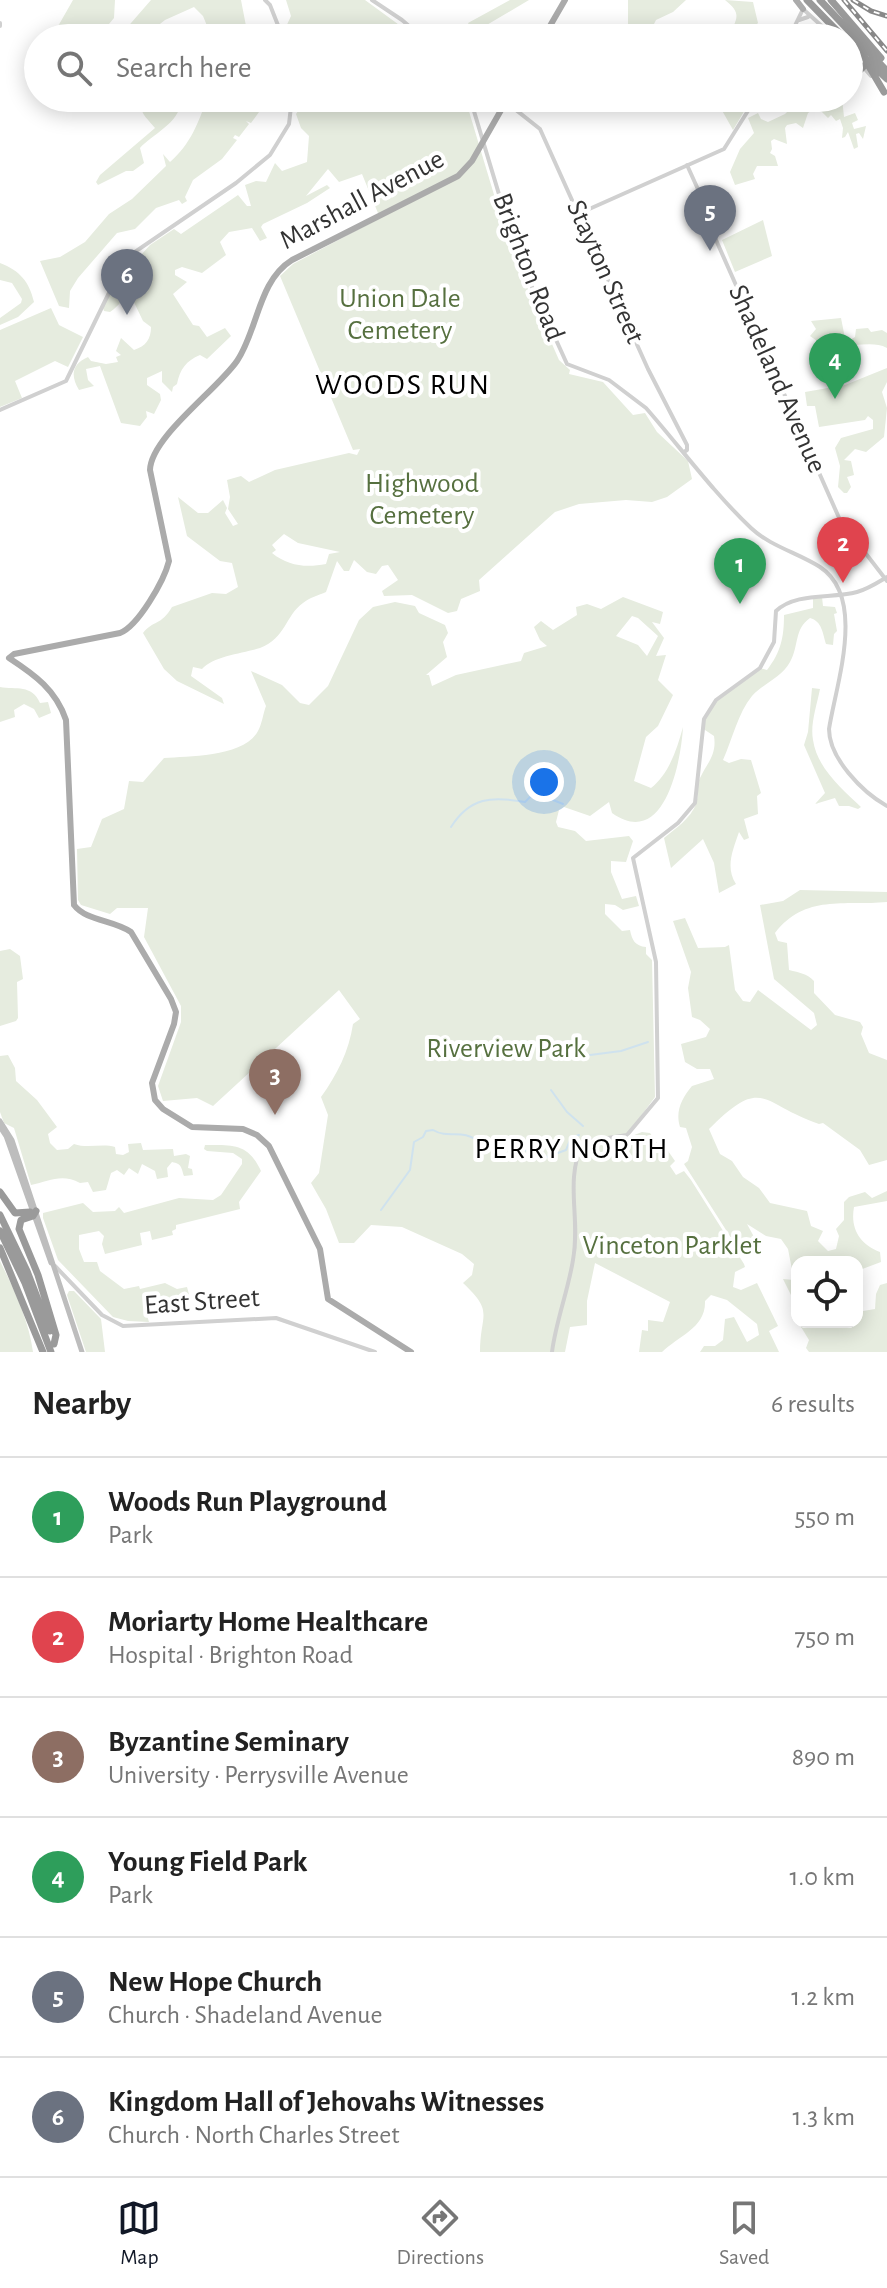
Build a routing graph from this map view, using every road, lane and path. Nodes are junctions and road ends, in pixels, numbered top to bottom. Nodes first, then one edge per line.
1 (265, 0) edge
2 (372, 0) edge
3 (565, 0) edge
4 (796, 0) edge
5 (809, 0) edge
6 (820, 0) edge
7 (829, 0) edge
8 (803, 9) junction
9 (808, 17) dead end
10 (797, 22) joint
11 (277, 24) edge
12 (407, 24) edge
13 (551, 24) edge
14 (820, 24) edge
15 (831, 24) edge
16 (843, 24) edge
17 (847, 24) edge
18 (849, 24) edge
19 (863, 40) edge
20 (863, 44) edge
21 (863, 56) edge
22 (863, 57) edge
23 (863, 61) edge
24 (866, 65) junction
25 (863, 68) edge
26 (887, 69) edge
27 (887, 79) edge
28 (886, 95) edge
29 (290, 112) edge
30 (474, 112) edge
31 (500, 112) edge
32 (521, 112) edge
33 (748, 112) edge
34 (479, 128) junction
35 (490, 129) junction
36 (483, 141) junction
37 (476, 153) junction
38 (487, 153) junction
39 (687, 165) junction
40 (578, 214) junction
41 (0, 410) edge
42 (684, 452) junction
43 (887, 579) edge
44 (840, 595) junction
45 (33, 651) junction
46 (22, 655) junction
47 (6, 656) junction
48 (20, 666) junction
49 (887, 806) edge
50 (0, 1124) edge
51 (0, 1192) edge
52 (34, 1213) junction
53 (0, 1215) edge
54 (0, 1231) edge
55 (0, 1248) edge
56 (51, 1263) junction
57 (76, 1287) junction
58 (62, 1295) junction
59 (54, 1349) edge
60 (41, 1352) edge
61 (82, 1352) edge
62 (375, 1352) edge
63 (411, 1352) edge
64 (552, 1352) edge

1 - 11 street
2 - 12 street
3 - 13 main road
4 - 8 main road
5 - 15 highway
6 - 16 highway
7 - 17 highway, bridge
7 - 18 highway
8 - 10 street
8 - 14 street
9 - 10 street
19 - 26 highway
20 - 26 highway
21 - 24 highway, bridge
22 - 27 highway
23 - 24 street
24 - 25 highway
24 - 28 highway
29 - 41 street
30 - 34 street, Brighton Road
31 - 35 main road, Marshall Avenue
32 - 40 street, Stayton Street
33 - 39 street
34 - 35 main road
34 - 36 street, Brighton Road
35 - 36 main road, Marshall Avenue
36 - 37 main road, Marshall Avenue
36 - 38 street, Brighton Road
37 - 38 main road
37 - 45 main road, Marshall Avenue
38 - 42 street, Brighton Road
39 - 40 street
39 - 43 street, Shadeland Avenue, bridge
40 - 42 street, Stayton Street
42 - 44 street, Brighton Road
43 - 44 street
44 - 49 street
44 - 64 street
45 - 46 main road, Marshall Avenue
45 - 47 main road, Marshall Avenue
46 - 47 main road, Marshall Avenue
46 - 48 main road
47 - 48 main road
48 - 63 main road
50 - 52 main road, East Street
51 - 52 highway
52 - 56 main road, East Street
52 - 59 highway
53 - 59 highway
54 - 59 highway
55 - 60 highway
56 - 57 street, East Street
56 - 58 main road
57 - 58 street
57 - 62 street, East Street
58 - 61 main road

